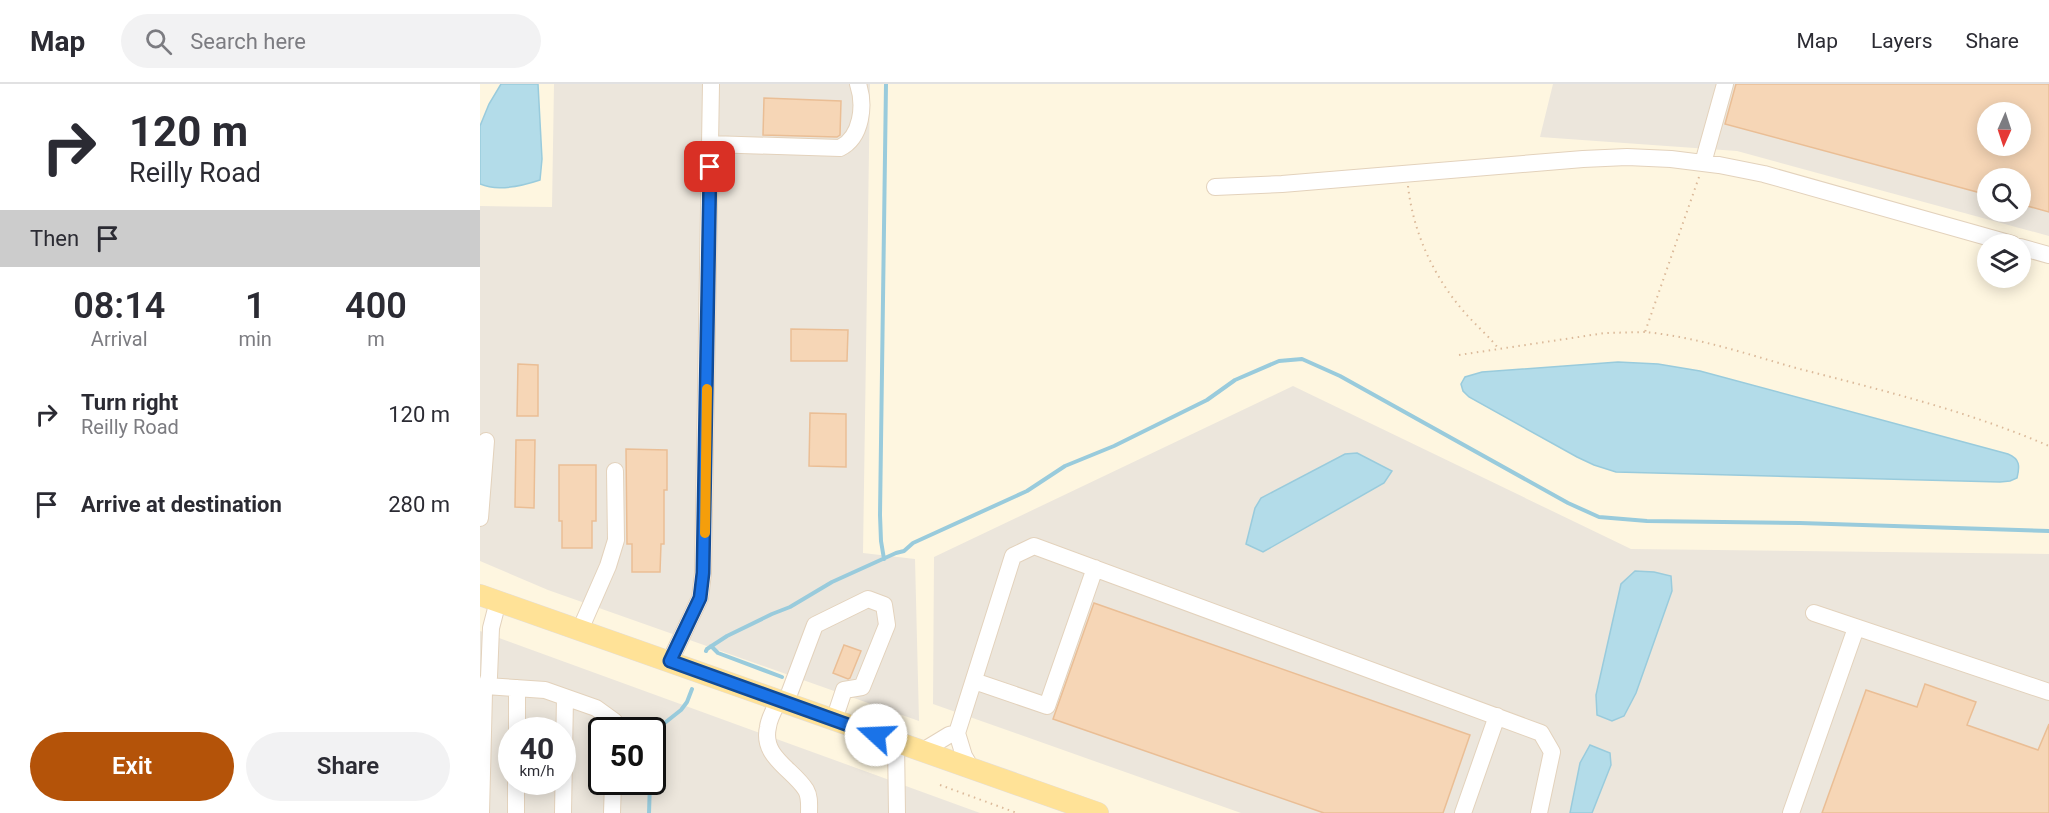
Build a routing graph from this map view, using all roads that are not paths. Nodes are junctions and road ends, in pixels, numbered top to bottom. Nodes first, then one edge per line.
1 (711, 84) edge
2 (858, 84) edge
3 (1725, 84) edge
4 (710, 144) junction
5 (1703, 163) junction
6 (1215, 187) dead end
7 (1977, 234) edge
8 (2031, 250) edge
9 (2049, 255) edge
10 (486, 441) dead end
11 (615, 471) dead end
12 (480, 518) edge
13 (1095, 568) junction
14 (489, 598) edge
15 (1814, 613) dead end
16 (1856, 628) junction
17 (580, 630) junction
18 (670, 661) junction
19 (974, 681) junction
20 (486, 686) junction
21 (517, 688) junction
22 (2049, 692) edge
23 (565, 697) junction
24 (782, 701) junction
25 (1497, 716) junction
26 (517, 717) edge
27 (608, 717) edge
28 (834, 720) junction
29 (957, 732) junction
30 (896, 742) junction
31 (921, 752) junction
32 (971, 768) junction
33 (516, 795) edge
34 (613, 795) edge
35 (481, 813) edge
36 (516, 813) edge
37 (563, 813) edge
38 (612, 813) edge
39 (809, 813) edge
40 (897, 813) edge
41 (1098, 813) edge
42 (1463, 813) edge
43 (1539, 813) edge
44 (1791, 813) edge

1 - 4 street
2 - 4 street
3 - 5 street
4 - 18 street
5 - 6 street
5 - 7 street
8 - 9 street
10 - 12 street
11 - 17 street
13 - 19 street
13 - 19 street
13 - 25 street
14 - 17 main road
14 - 20 street
15 - 16 street
16 - 22 street
16 - 44 street
17 - 18 main road
18 - 24 main road
19 - 29 street
20 - 21 street
20 - 35 street
21 - 23 street
21 - 26 street
23 - 27 street
23 - 37 street
24 - 28 main road
24 - 28 street
24 - 39 street
25 - 42 street
25 - 43 street
28 - 30 main road
29 - 31 street
29 - 32 street
30 - 31 main road
30 - 40 street
31 - 32 main road
32 - 41 main road
33 - 36 street
34 - 38 street

